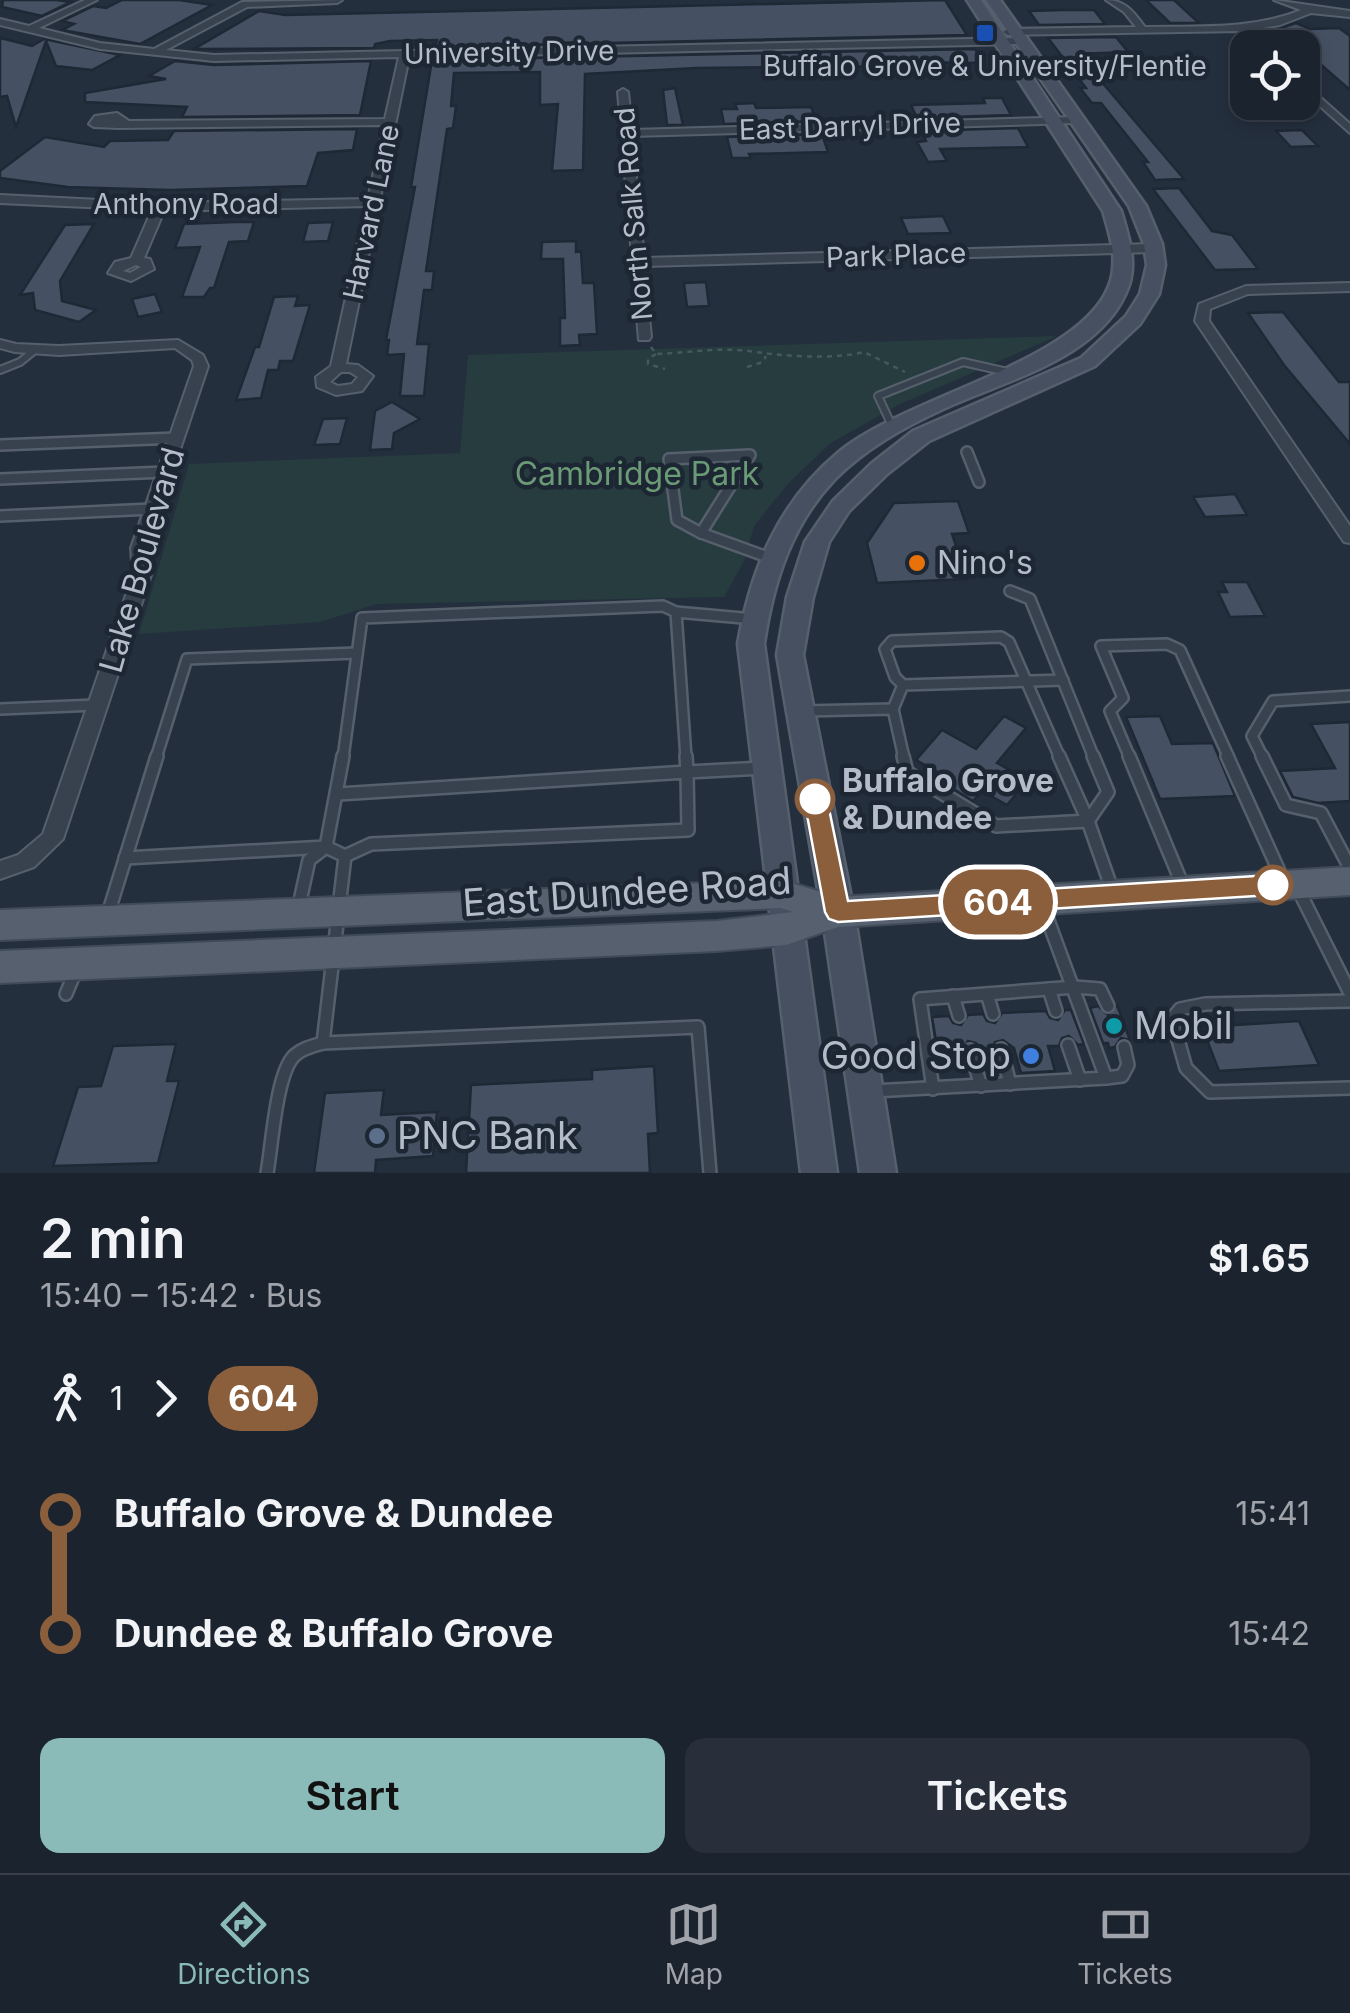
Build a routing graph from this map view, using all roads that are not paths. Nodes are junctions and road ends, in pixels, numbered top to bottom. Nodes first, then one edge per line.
1 (92, 0) edge
2 (338, 0) edge
3 (974, 0) edge
4 (993, 0) edge
5 (1111, 0) edge
6 (1279, 0) edge
7 (1310, 10) junction
8 (1350, 14) edge
9 (0, 22) edge
10 (1244, 28) joint
11 (28, 30) junction
12 (1143, 30) junction
13 (1019, 36) junction
14 (998, 37) junction
15 (153, 53) junction
16 (404, 55) junction
17 (622, 92) dead end
18 (1320, 101) edge
19 (1054, 120) junction
20 (1075, 120) junction
21 (391, 122) junction
22 (122, 124) dead end
23 (1350, 130) edge
24 (626, 133) junction
25 (0, 199) edge
26 (373, 202) junction
27 (159, 207) junction
28 (1153, 248) junction
29 (1126, 249) junction
30 (136, 261) dead end
31 (640, 262) junction
32 (1350, 287) edge
33 (644, 336) road end
34 (0, 344) edge
35 (36, 349) junction
36 (338, 368) dead end
37 (0, 370) edge
38 (1014, 373) junction
39 (892, 428) junction
40 (176, 438) junction
41 (0, 445) edge
42 (967, 452) dead end
43 (164, 472) junction
44 (0, 480) edge
45 (979, 482) dead end
46 (152, 509) junction
47 (0, 518) edge
48 (701, 533) junction
49 (1350, 538) edge
50 (770, 558) junction
51 (1010, 591) dead end
52 (676, 612) junction
53 (754, 619) junction
54 (358, 653) junction
55 (1063, 680) junction
56 (1026, 683) junction
57 (903, 685) junction
58 (1350, 696) edge
59 (99, 704) junction
60 (0, 709) edge
61 (893, 709) junction
62 (798, 711) junction
63 (766, 768) junction
64 (687, 772) junction
65 (338, 794) junction
66 (1088, 821) junction
67 (326, 847) junction
68 (345, 856) junction
69 (125, 858) junction
70 (1350, 868) edge
71 (0, 870) edge
72 (1350, 882) edge
73 (1290, 884) junction
74 (1185, 890) junction
75 (781, 894) junction
76 (1114, 894) junction
77 (1040, 899) junction
78 (341, 911) junction
79 (838, 912) junction
80 (298, 913) junction
81 (0, 925) edge
82 (786, 930) junction
83 (87, 947) junction
84 (334, 953) junction
85 (0, 967) edge
86 (1075, 988) junction
87 (1049, 989) junction
88 (1350, 993) edge
89 (987, 994) junction
90 (952, 996) junction
91 (1350, 1001) edge
92 (1108, 1006) dead end
93 (1056, 1010) dead end
94 (992, 1014) dead end
95 (959, 1016) dead end
96 (324, 1044) junction
97 (1068, 1045) dead end
98 (1124, 1047) dead end
99 (1001, 1049) dead end
100 (970, 1050) dead end
101 (1106, 1078) junction
102 (1080, 1080) junction
103 (1010, 1084) junction
104 (981, 1086) junction
105 (933, 1088) junction
106 (1350, 1088) edge
107 (866, 1092) junction
108 (708, 1170) edge
109 (267, 1173) edge
110 (819, 1173) edge
111 (878, 1173) edge

1 - 11 street
2 - 15 street
3 - 14 main road
4 - 13 main road
5 - 12 street
6 - 7 street
7 - 8 street
7 - 10 street, University Drive
9 - 11 street, University Drive
10 - 12 street, University Drive
11 - 15 street, University Drive
12 - 13 street, University Drive
13 - 14 street, University Drive
13 - 20 main road
14 - 16 street, University Drive
14 - 19 main road
15 - 16 street, University Drive
16 - 21 street, Harvard Lane
17 - 24 street, North Salk Road
18 - 23 street
19 - 20 street, East Darryl Drive
19 - 24 street, East Darryl Drive
19 - 29 main road
20 - 28 main road
21 - 22 street
21 - 26 street, Harvard Lane
24 - 31 street, North Salk Road
25 - 27 street, Anthony Road
26 - 27 street, Anthony Road
26 - 36 street, Harvard Lane
27 - 30 street
28 - 29 street, Park Place
28 - 62 main road
29 - 31 street, Park Place
29 - 38 main road
31 - 33 street, North Salk Road
32 - 49 street
34 - 35 street, Lake Boulevard
35 - 37 lane
35 - 40 street, Lake Boulevard
38 - 39 main road
38 - 39 lane
39 - 50 main road
40 - 41 lane
40 - 43 street, Lake Boulevard
42 - 45 lane
43 - 44 lane
43 - 46 street, Lake Boulevard
46 - 47 lane
46 - 59 street, Lake Boulevard
48 - 48 lane
48 - 50 lane
50 - 53 main road
51 - 55 lane
52 - 53 lane
52 - 54 lane
52 - 64 lane
53 - 63 main road
54 - 65 lane
54 - 69 lane
55 - 56 lane
55 - 66 lane
56 - 57 lane
56 - 57 lane
56 - 66 lane
57 - 61 lane
58 - 70 lane
59 - 60 lane
59 - 71 street, Lake Boulevard
61 - 62 lane
61 - 66 lane
62 - 79 main road
63 - 64 lane
63 - 75 main road
64 - 65 lane
64 - 68 lane
65 - 67 lane
66 - 76 lane
67 - 68 lane
67 - 69 lane
67 - 80 lane
68 - 78 lane
69 - 83 lane
72 - 73 main road
73 - 74 main road
73 - 74 lane
73 - 88 lane
74 - 76 main road
75 - 78 main road, East Dundee Road
75 - 79 main road, East Dundee Road
75 - 82 main road
76 - 77 main road
77 - 79 main road
77 - 86 lane
78 - 80 main road, East Dundee Road
78 - 84 lane
79 - 82 main road, East Dundee Road
79 - 107 main road
80 - 83 main road, East Dundee Road
81 - 83 main road, East Dundee Road
82 - 84 main road, East Dundee Road
82 - 110 main road
83 - 84 main road, East Dundee Road
83 - 85 main road, East Dundee Road
84 - 96 lane
86 - 87 lane
86 - 92 lane
86 - 101 lane
87 - 89 lane
87 - 93 lane
89 - 90 lane
89 - 94 lane
90 - 95 lane
90 - 105 lane
91 - 106 lane
96 - 108 lane
96 - 109 lane
97 - 102 lane
98 - 101 lane
99 - 103 lane
100 - 104 lane
101 - 102 lane
102 - 103 lane
103 - 104 lane
104 - 105 lane
105 - 107 lane
107 - 111 main road

